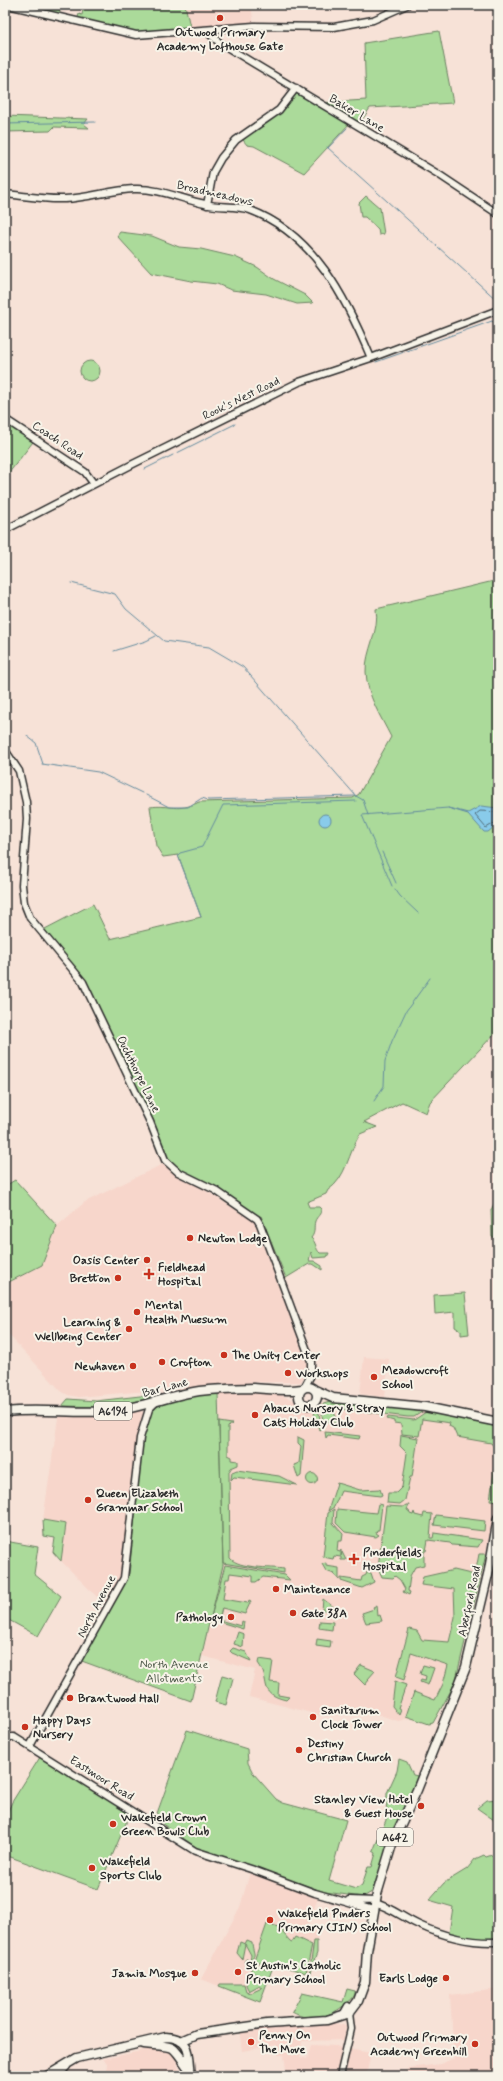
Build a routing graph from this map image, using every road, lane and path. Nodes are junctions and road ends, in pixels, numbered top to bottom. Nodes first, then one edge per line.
1 (8, 5) edge
2 (407, 5) edge
3 (206, 30) junction
4 (296, 88) junction
5 (5, 194) edge
6 (207, 205) junction
7 (498, 214) edge
8 (498, 310) edge
9 (371, 358) junction
10 (5, 419) edge
11 (94, 484) junction
12 (5, 530) edge
13 (5, 750) edge
14 (311, 1375) junction
15 (303, 1388) junction
16 (315, 1389) junction
17 (283, 1391) junction
18 (333, 1398) junction
19 (158, 1400) junction
20 (301, 1401) junction
21 (316, 1401) junction
22 (141, 1405) junction
23 (5, 1412) edge
24 (498, 1414) edge
25 (147, 1415) junction
26 (488, 1418) junction
27 (498, 1422) edge
28 (498, 1518) edge
29 (7, 1737) edge
30 (30, 1746) junction
31 (374, 1904) junction
32 (498, 1942) edge
33 (346, 2011) junction
34 (143, 2044) junction
35 (182, 2045) junction
36 (172, 2047) junction
37 (68, 2064) junction
38 (190, 2072) edge
39 (47, 2076) edge
40 (57, 2076) edge
41 (340, 2076) edge

1 - 3 street
2 - 3 street
3 - 4 street, Baker Lane
4 - 6 street
4 - 7 street, Baker Lane
5 - 6 street, Broadmeadows
6 - 9 street, Broadmeadows
8 - 9 street, Rook's Nest Road
9 - 11 street, Rook's Nest Road
10 - 11 street, Coach Road
11 - 12 street, Rook's Nest Road
13 - 14 street, Ouchthorpe Lane
14 - 15 street
14 - 16 street, Ouchthorpe Lane
15 - 16 main road, A6194
15 - 17 main road, Bar Lane / A6194
15 - 20 main road
16 - 18 main road, A6194
16 - 21 main road
17 - 19 main road, Bar Lane / A6194
17 - 20 main road, Bar Lane / A6194
18 - 21 main road, A6194
18 - 26 main road, A6194
19 - 22 main road, Bar Lane / A6194
19 - 25 street, North Avenue
20 - 21 main road, A6194
22 - 23 main road, Bar Lane / A6194
22 - 25 street
24 - 26 main road
25 - 30 street, North Avenue
26 - 27 main road, A6194
28 - 31 main road, Aberford Road / A642
29 - 30 street, Eastmoor Road
30 - 31 street, Eastmoor Road
31 - 32 street, Eastmoor Road
31 - 33 main road, A642
33 - 35 main road
33 - 41 street
34 - 35 main road
34 - 36 main road
34 - 37 main road
35 - 36 main road
35 - 38 main road
36 - 38 main road
37 - 39 main road
37 - 40 main road

